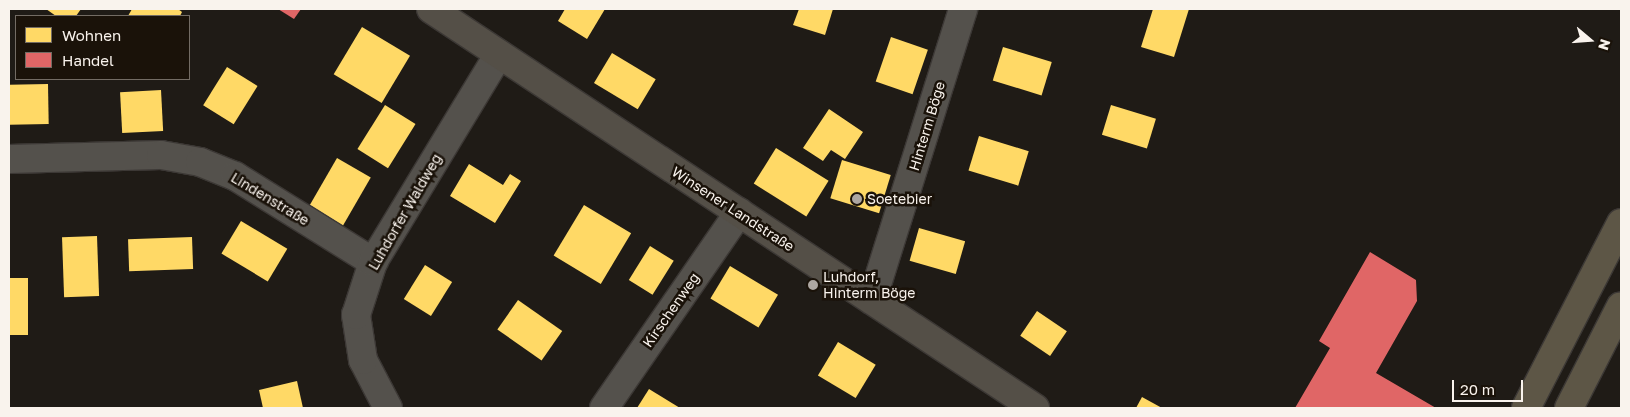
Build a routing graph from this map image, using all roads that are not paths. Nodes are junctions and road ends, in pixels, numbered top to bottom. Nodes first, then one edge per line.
1 (431, 9) edge
2 (963, 9) edge
3 (499, 54) junction
4 (9, 159) edge
5 (739, 212) junction
6 (1621, 223) edge
7 (373, 262) junction
8 (872, 300) junction
9 (1621, 306) edge
10 (388, 408) edge
11 (604, 408) edge
12 (1035, 408) edge
13 (1526, 408) edge
14 (1569, 408) edge

1 - 3 main road, Winsener Landstraße
2 - 8 street, Hinterm Böge
3 - 5 main road, Winsener Landstraße
3 - 7 street, Luhdorfer Waldweg
4 - 7 street, Lindenstraße
5 - 8 main road, Winsener Landstraße
5 - 11 street, Kirschenweg
6 - 13 highway
7 - 10 street, Luhdorfer Waldweg
8 - 12 main road, Winsener Landstraße
9 - 14 highway

